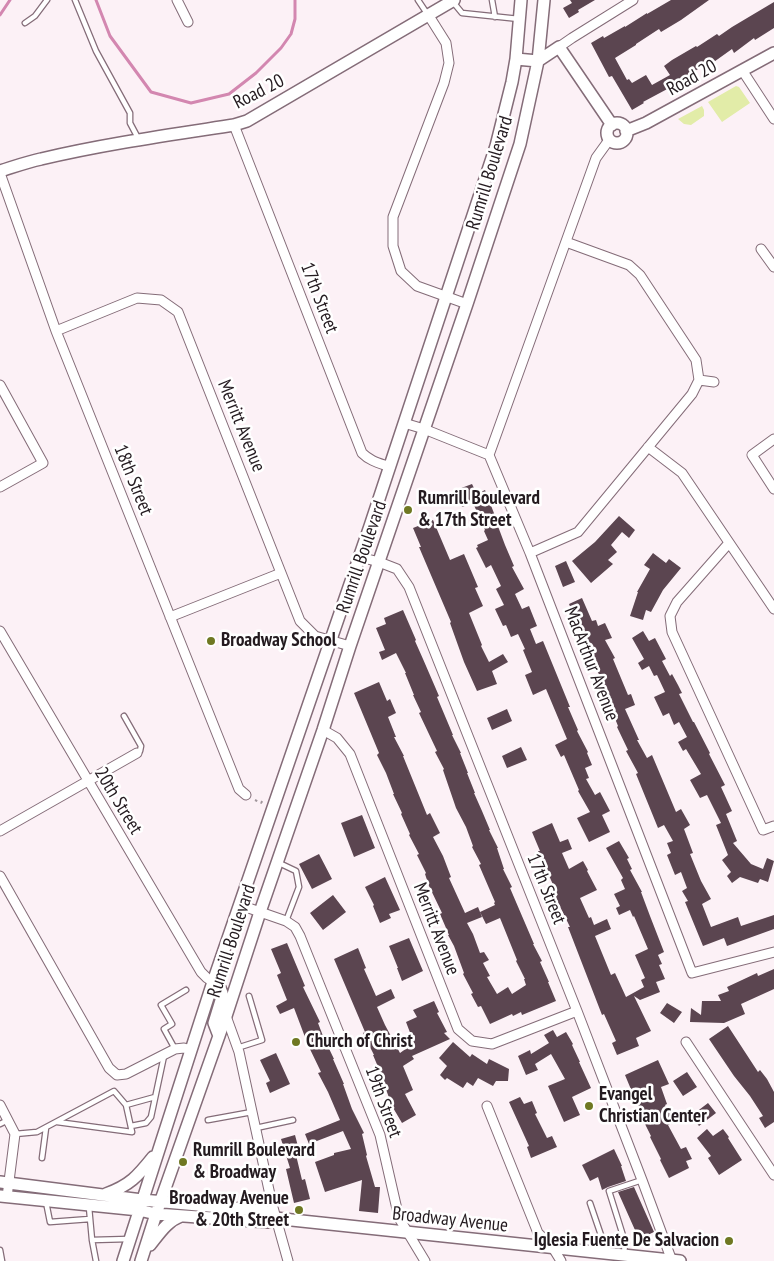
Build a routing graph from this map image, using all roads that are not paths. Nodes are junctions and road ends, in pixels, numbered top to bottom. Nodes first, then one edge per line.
1 (47, 0) edge
2 (75, 0) edge
3 (177, 0) edge
4 (418, 0) edge
5 (453, 0) edge
6 (492, 0) edge
7 (544, 0) edge
8 (634, 0) edge
9 (520, 7) edge
10 (428, 16) junction
11 (495, 17) junction
12 (188, 22) dead end
13 (25, 23) dead end
14 (559, 48) junction
15 (774, 53) edge
16 (516, 59) junction
17 (538, 61) junction
18 (742, 70) junction
19 (774, 119) edge
20 (612, 124) junction
21 (234, 125) junction
22 (626, 131) junction
23 (138, 140) junction
24 (609, 140) junction
25 (0, 172) edge
26 (566, 242) junction
27 (761, 248) dead end
28 (774, 267) edge
29 (447, 296) junction
30 (467, 304) junction
31 (56, 331) junction
32 (699, 380) junction
33 (714, 382) dead end
34 (0, 386) edge
35 (404, 423) junction
36 (424, 429) junction
37 (774, 439) edge
38 (648, 447) junction
39 (489, 454) junction
40 (390, 467) junction
41 (0, 487) edge
42 (774, 489) edge
43 (729, 543) junction
44 (530, 553) junction
45 (360, 556) junction
46 (379, 562) junction
47 (281, 573) junction
48 (774, 610) edge
49 (170, 617) junction
50 (0, 632) edge
51 (330, 640) junction
52 (350, 646) junction
53 (124, 716) dead end
54 (323, 730) junction
55 (137, 753) joint
56 (87, 781) junction
57 (246, 796) road end
58 (774, 826) edge
59 (0, 831) edge
60 (277, 862) junction
61 (0, 876) edge
62 (240, 905) junction
63 (260, 912) junction
64 (286, 921) junction
65 (774, 952) edge
66 (213, 982) junction
67 (186, 990) dead end
68 (250, 996) dead end
69 (577, 1011) junction
70 (226, 1016) junction
71 (219, 1036) junction
72 (686, 1042) dead end
73 (238, 1048) junction
74 (175, 1050) junction
75 (191, 1050) junction
76 (164, 1056) junction
77 (155, 1097) junction
78 (0, 1105) edge
79 (126, 1105) junction
80 (487, 1106) dead end
81 (252, 1112) junction
82 (208, 1120) dead end
83 (293, 1120) dead end
84 (4, 1122) edge
85 (57, 1122) junction
86 (130, 1126) junction
87 (46, 1128) junction
88 (256, 1128) junction
89 (15, 1134) junction
90 (158, 1151) junction
91 (42, 1158) dead end
92 (774, 1175) edge
93 (642, 1180) junction
94 (4, 1182) edge
95 (102, 1195) junction
96 (4, 1197) edge
97 (46, 1201) junction
98 (161, 1202) junction
99 (590, 1204) dead end
100 (89, 1205) junction
101 (140, 1205) junction
102 (156, 1214) junction
103 (182, 1216) junction
104 (276, 1218) junction
105 (90, 1219) junction
106 (409, 1233) junction
107 (130, 1239) junction
108 (92, 1240) junction
109 (553, 1248) junction
110 (0, 1250) edge
111 (600, 1253) junction
112 (142, 1257) edge
113 (618, 1257) edge
114 (2, 1261) edge
115 (96, 1261) edge
116 (123, 1261) edge
117 (288, 1261) edge
118 (425, 1261) edge
119 (561, 1261) edge
120 (675, 1261) edge

1 - 13 lane
2 - 23 lane
3 - 12 street
4 - 10 lane
5 - 10 main road, Road 20
5 - 11 lane
6 - 11 lane
7 - 17 main road, Rumrill Boulevard
8 - 14 street
9 - 11 lane
9 - 16 main road, Rumrill Boulevard
10 - 21 main road, Road 20
10 - 29 street
14 - 17 main road
14 - 20 main road
15 - 18 main road, Road 20
16 - 17 main road
16 - 29 main road, Rumrill Boulevard
17 - 30 main road, Rumrill Boulevard
18 - 19 street
18 - 22 main road, Road 20
20 - 22 main road
20 - 24 main road
21 - 23 main road, Road 20
21 - 40 street, 17th Street
22 - 24 main road, Road 20
23 - 25 main road, Road 20
24 - 26 street
25 - 31 street, 18th Street
26 - 32 street
26 - 39 street
27 - 28 street
29 - 30 street
29 - 35 main road, Rumrill Boulevard
30 - 36 main road, Rumrill Boulevard
31 - 47 street, Merritt Avenue
31 - 49 street, 18th Street
32 - 33 street
32 - 38 street
34 - 41 street
35 - 36 street
35 - 40 main road, Rumrill Boulevard
36 - 39 street
36 - 46 main road, Rumrill Boulevard
37 - 42 street
38 - 43 street
38 - 44 street
39 - 44 street, MacArthur Avenue
40 - 45 main road, Rumrill Boulevard
43 - 48 street
43 - 58 street
44 - 65 street, MacArthur Avenue
45 - 46 street, 17th Street
45 - 51 main road, Rumrill Boulevard
46 - 52 main road, Rumrill Boulevard
46 - 69 street, 17th Street
47 - 49 street
47 - 51 street, Merritt Avenue
49 - 57 street, 18th Street
50 - 56 street, 20th Street
51 - 52 street, Merritt Avenue
51 - 62 main road, Rumrill Boulevard
52 - 54 main road, Rumrill Boulevard
53 - 55 lane
54 - 60 main road, Rumrill Boulevard
54 - 69 street, Merritt Avenue
55 - 56 street
56 - 59 street
56 - 66 street, 20th Street
60 - 63 main road, Rumrill Boulevard
60 - 64 lane
61 - 76 street
62 - 63 street
62 - 66 main road, Rumrill Boulevard
63 - 64 street
63 - 70 main road, Rumrill Boulevard
64 - 106 street, 19th Street
66 - 71 main road
66 - 75 main road, Rumrill Boulevard
67 - 74 lane
68 - 73 lane
69 - 93 street, 17th Street
70 - 71 main road, Rumrill Boulevard
70 - 73 street
71 - 98 main road, Rumrill Boulevard
72 - 92 street
73 - 81 street
74 - 75 street
74 - 76 street
75 - 90 main road, Rumrill Boulevard
76 - 77 lane
77 - 79 lane
77 - 86 lane
78 - 84 street
79 - 85 lane
79 - 86 lane
80 - 109 street
81 - 82 lane
81 - 88 street
83 - 88 lane
84 - 89 street
85 - 86 lane
85 - 87 lane
87 - 89 lane
87 - 91 lane
88 - 104 street
89 - 94 street
90 - 95 main road
90 - 101 main road, Rumrill Boulevard
93 - 113 lane
93 - 120 street, 17th Street
94 - 95 main road, Broadway Avenue
94 - 96 street
95 - 101 main road, Broadway Avenue
96 - 97 main road, Broadway Avenue
97 - 100 main road, Broadway Avenue
97 - 105 lane
98 - 101 main road, Broadway Avenue
98 - 102 main road, Rumrill Boulevard
98 - 104 main road, Broadway Avenue
99 - 111 lane
100 - 101 main road, Broadway Avenue
100 - 105 lane
101 - 102 main road, Broadway Avenue
101 - 107 main road, Rumrill Boulevard
102 - 103 main road, Broadway Avenue
102 - 112 main road, Rumrill Boulevard
103 - 104 main road, Broadway Avenue
103 - 112 main road
104 - 106 main road, Broadway Avenue
104 - 117 street
105 - 108 lane
106 - 109 main road, Broadway Avenue
106 - 118 street, 19th Street
107 - 108 lane
107 - 116 main road, Rumrill Boulevard
108 - 115 lane
109 - 111 main road, Broadway Avenue
109 - 119 street
110 - 114 lane
111 - 113 main road, Broadway Avenue
113 - 120 main road, Broadway Avenue

